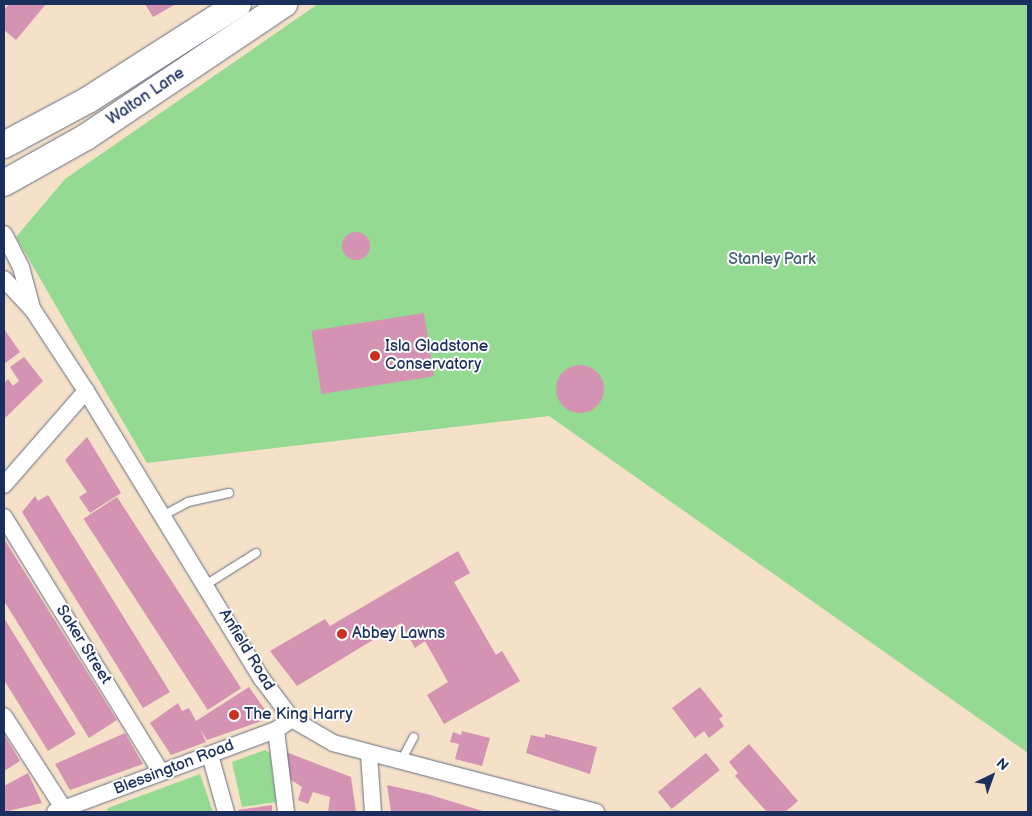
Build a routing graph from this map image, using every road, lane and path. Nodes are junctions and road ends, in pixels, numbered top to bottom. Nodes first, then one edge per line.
1 (238, 4) edge
2 (284, 4) edge
3 (4, 145) edge
4 (4, 183) edge
5 (4, 234) edge
6 (4, 279) edge
7 (33, 310) junction
8 (86, 391) junction
9 (4, 485) edge
10 (229, 493) dead end
11 (164, 514) junction
12 (4, 517) edge
13 (256, 553) dead end
14 (207, 584) junction
15 (4, 716) edge
16 (292, 719) junction
17 (276, 730) junction
18 (414, 737) dead end
19 (369, 754) junction
20 (210, 755) junction
21 (400, 763) junction
22 (161, 772) junction
23 (69, 809) edge
24 (226, 812) edge
25 (286, 812) edge
26 (373, 812) edge
27 (596, 812) edge

1 - 3 highway, Walton Lane
2 - 4 highway, Walton Lane
5 - 7 street, Anfield Road
6 - 7 street, Anfield Road
7 - 8 street, Anfield Road
8 - 9 street
8 - 11 street, Anfield Road
10 - 11 lane
11 - 14 street, Anfield Road
12 - 22 street, Saker Street
13 - 14 lane
14 - 16 street, Anfield Road
15 - 23 street
16 - 17 street, Blessington Road
16 - 19 street, Anfield Road
17 - 20 street, Blessington Road
17 - 25 street
18 - 21 lane
19 - 21 street, Anfield Road
19 - 26 street
20 - 22 street, Blessington Road
20 - 24 street
21 - 27 street, Anfield Road
22 - 23 street, Blessington Road

